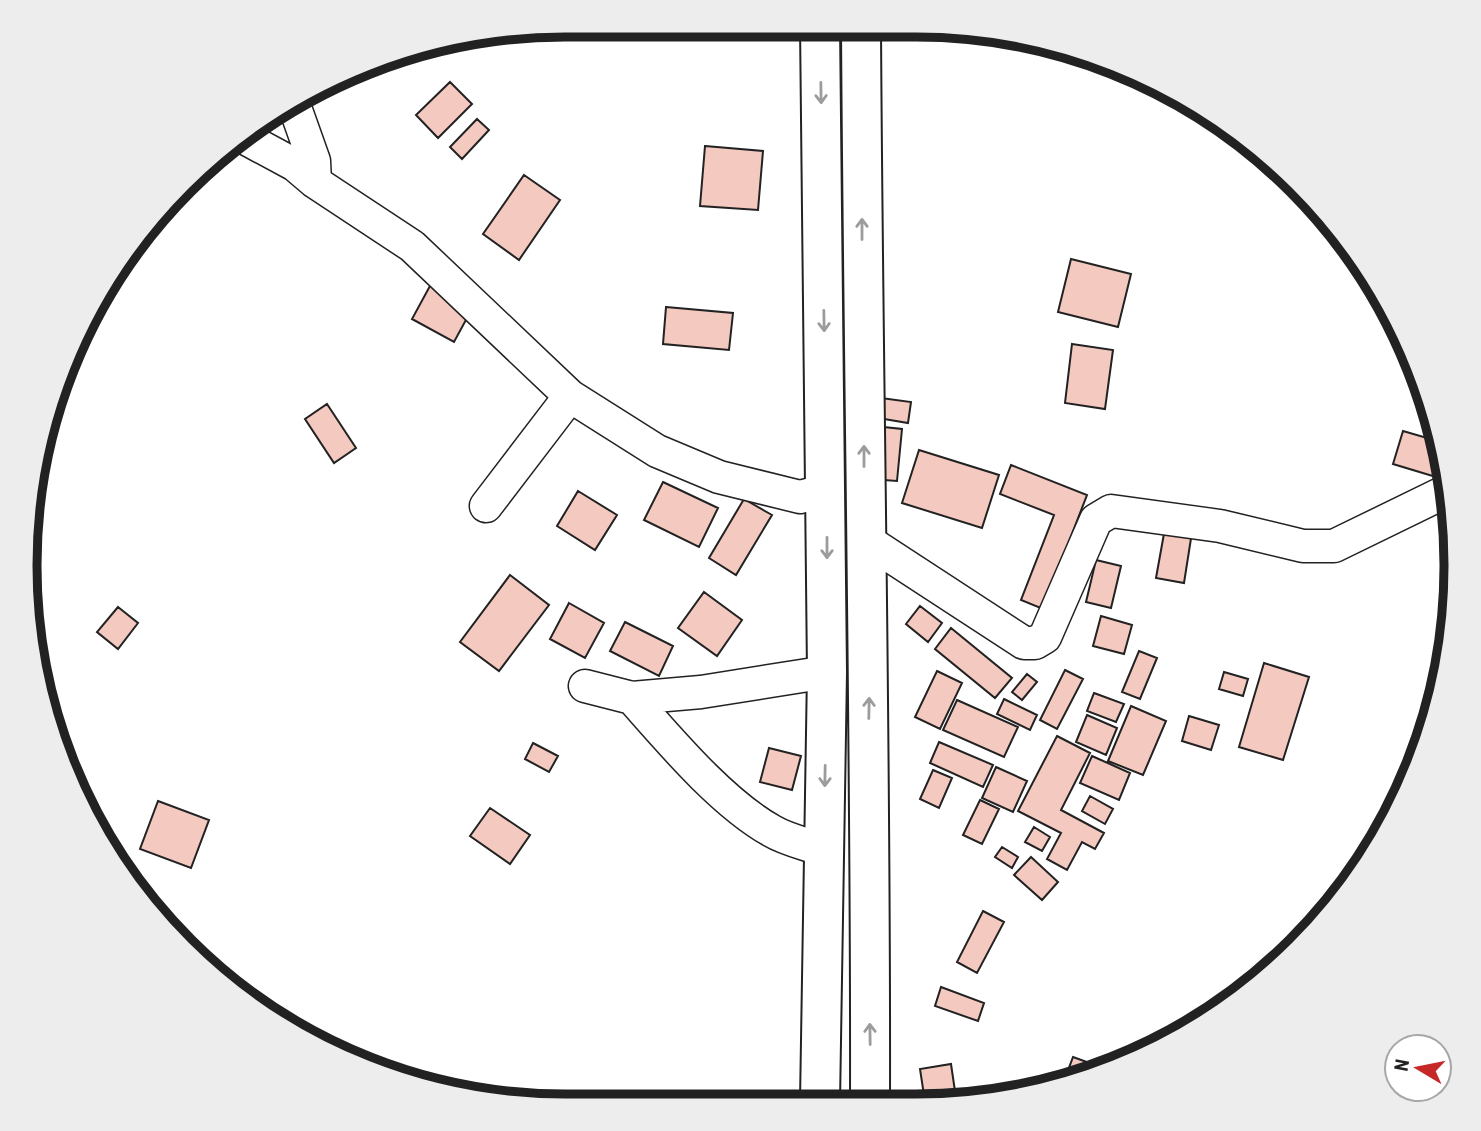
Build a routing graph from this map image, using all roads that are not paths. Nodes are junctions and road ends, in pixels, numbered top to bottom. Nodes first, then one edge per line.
1 (820, 37) edge
2 (861, 37) edge
3 (296, 111) edge
4 (251, 141) edge
5 (315, 182) junction
6 (570, 396) junction
7 (827, 490) junction
8 (1440, 496) edge
9 (486, 506) dead end
10 (866, 540) junction
11 (827, 672) junction
12 (585, 686) dead end
13 (632, 698) junction
14 (823, 850) junction
15 (820, 1094) edge
16 (870, 1094) edge

1 -> 7 main road
10 -> 2 main road
3 - 5 street
4 - 5 street
5 - 6 street
6 - 7 street
6 - 9 street
7 -> 11 main road
8 - 10 street
16 -> 10 main road
11 - 13 street
11 -> 14 main road
12 - 13 street
13 - 14 street
14 - 15 main road

